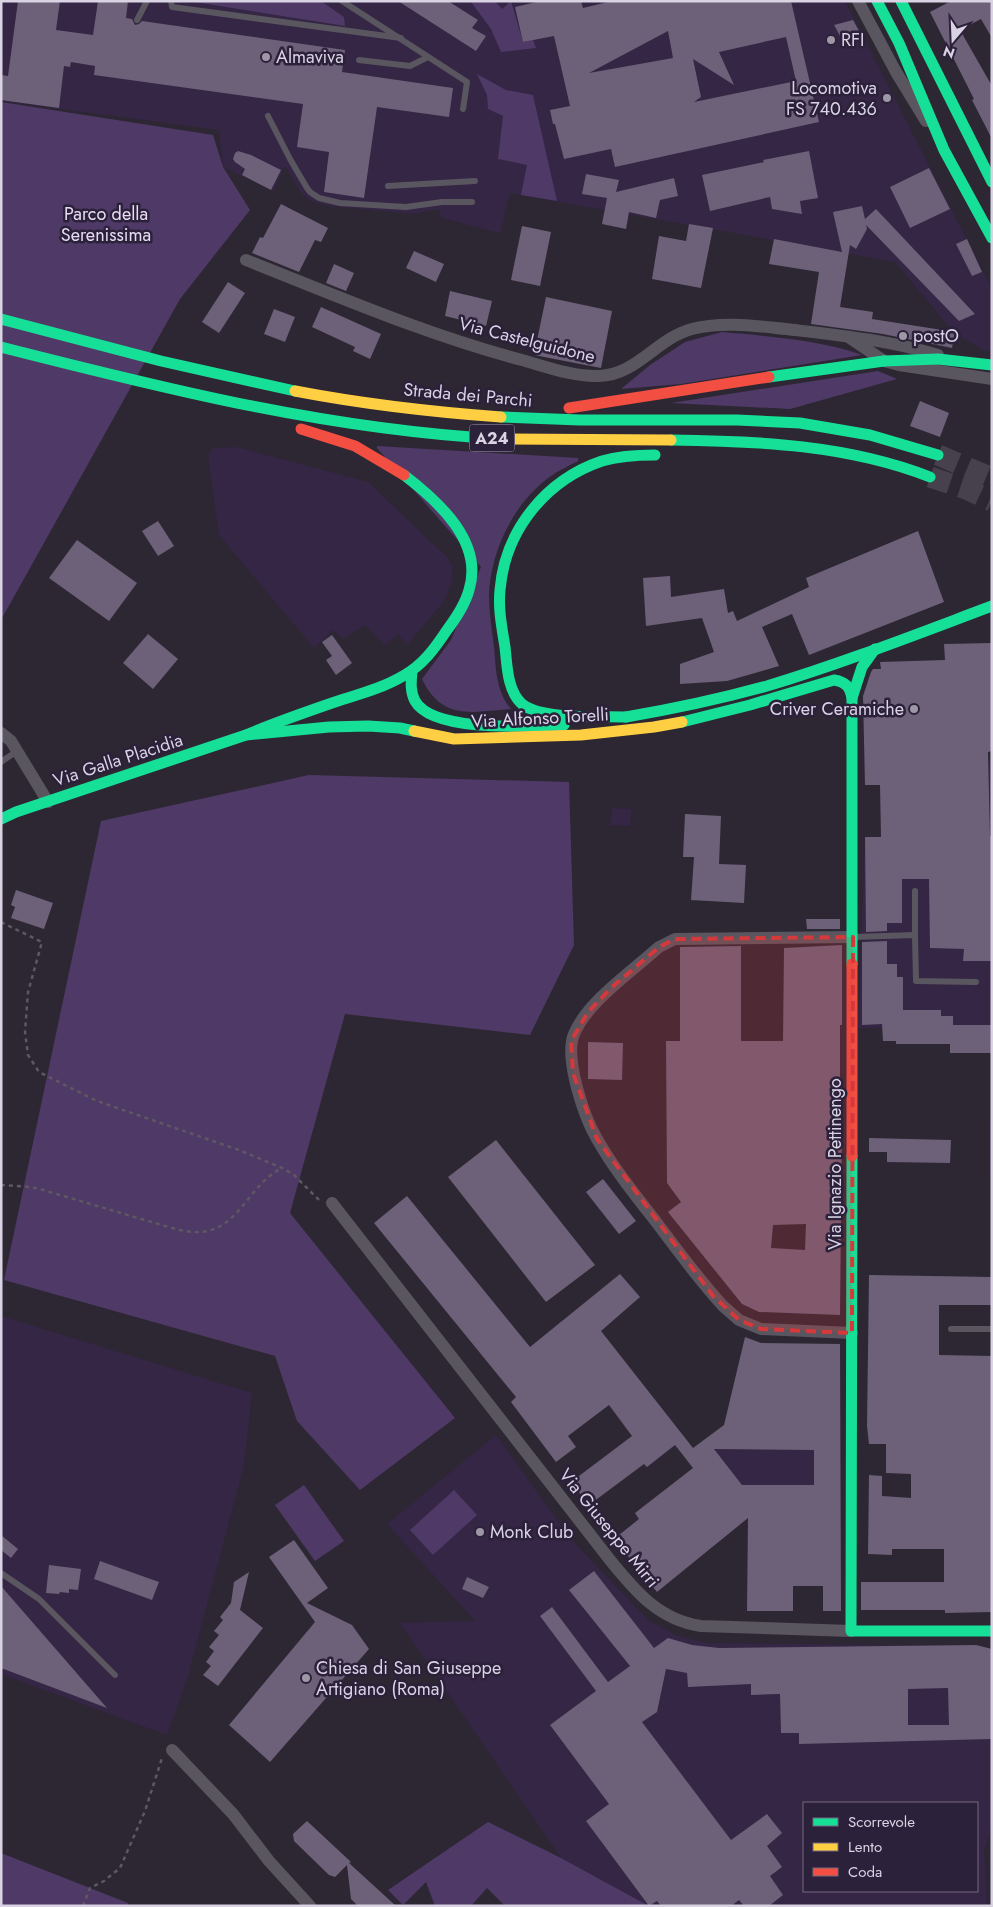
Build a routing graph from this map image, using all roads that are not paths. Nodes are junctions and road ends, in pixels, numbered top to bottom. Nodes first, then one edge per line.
1 (147, 1) edge
2 (171, 1) edge
3 (342, 1) edge
4 (858, 1) edge
5 (877, 1) edge
6 (901, 1) edge
7 (137, 20) dead end
8 (401, 38) junction
9 (428, 56) junction
10 (359, 60) dead end
11 (462, 109) dead end
12 (268, 116) dead end
13 (944, 150) junction
14 (475, 181) dead end
15 (992, 182) edge
16 (388, 186) dead end
17 (472, 202) dead end
18 (992, 238) edge
19 (246, 260) dead end
20 (1, 320) edge
21 (846, 336) junction
22 (1, 347) edge
23 (948, 359) junction
24 (884, 361) junction
25 (992, 365) edge
26 (992, 379) edge
27 (210, 399) junction
28 (524, 418) junction
29 (777, 444) junction
30 (698, 452) dead end
31 (668, 454) dead end
32 (938, 455) tunnel mouth
33 (930, 477) tunnel mouth
34 (992, 606) edge
35 (875, 649) junction
36 (412, 671) junction
37 (852, 698) junction
38 (626, 718) junction
39 (1, 733) edge
40 (246, 735) junction
41 (17, 752) junction
42 (1, 762) edge
43 (48, 802) junction
44 (1, 819) edge
45 (915, 891) dead end
46 (915, 935) junction
47 (853, 936) junction
48 (976, 982) dead end
49 (332, 1203) road end
50 (951, 1328) dead end
51 (992, 1329) edge
52 (852, 1333) junction
53 (1, 1573) edge
54 (851, 1630) junction
55 (990, 1632) edge
56 (115, 1675) dead end
57 (172, 1750) road end
58 (310, 1906) edge

1 - 7 lane
2 - 8 lane
3 - 8 lane
4 - 13 street
5 - 13 main road
6 - 15 main road
8 - 9 lane
9 - 10 lane
9 - 11 lane
12 - 17 lane
13 - 18 main road
14 - 16 lane
19 - 21 street, Via Castelguidone
20 - 28 main road, Strada dei Parchi / A24
21 - 23 street, Via Castelguidone
21 - 24 street
22 - 27 main road, A24
23 - 24 main road
23 - 25 main road
24 - 26 street
24 - 28 main road
27 - 29 main road, A24
27 - 36 main road
28 - 32 main road, Strada dei Parchi / A24
29 - 30 main road
29 - 33 main road, A24
31 - 38 main road
34 - 35 main road, Via Alfonso Torelli
35 - 37 main road, Via Ignazio Pettinengo
35 - 38 main road, Via Alfonso Torelli
36 - 38 main road
36 - 40 main road
37 - 40 main road, Via Alfonso Torelli
37 - 47 main road, Via Ignazio Pettinengo
39 - 41 street
40 - 43 main road, Via Galla Placidia
41 - 42 lane
41 - 43 street
43 - 44 main road, Via Galla Placidia
45 - 46 lane
46 - 47 lane
46 - 48 lane
47 - 52 main road, Via Ignazio Pettinengo
47 - 52 street
49 - 54 street, Via Giuseppe Mirri
50 - 51 lane
52 - 54 main road, Via Ignazio Pettinengo
53 - 56 lane
54 - 55 main road, Via Giuseppe Mirri
57 - 58 street

